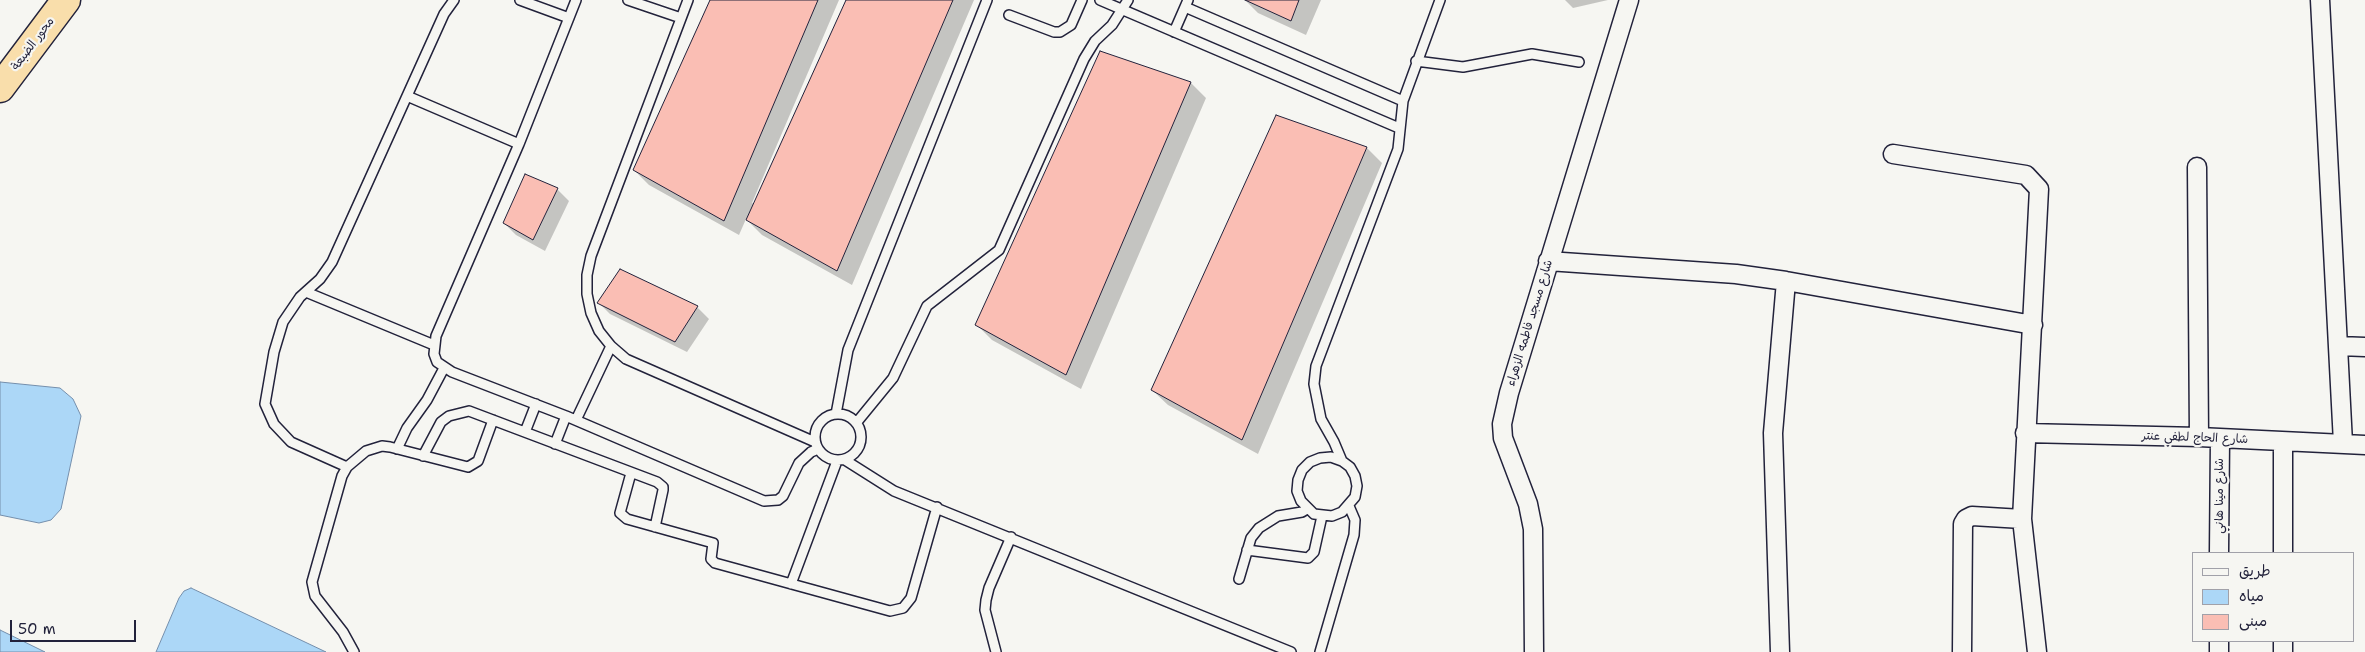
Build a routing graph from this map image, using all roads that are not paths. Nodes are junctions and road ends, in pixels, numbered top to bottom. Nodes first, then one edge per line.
1 (66, 0) edge
2 (454, 0) edge
3 (520, 0) edge
4 (576, 0) edge
5 (628, 0) edge
6 (688, 0) edge
7 (987, 0) edge
8 (1082, 0) edge
9 (1100, 0) edge
10 (1128, 0) edge
11 (1440, 0) edge
12 (1629, 0) edge
13 (2320, 0) edge
14 (1187, 4) edge
15 (1122, 10) junction
16 (1009, 15) dead end
17 (569, 18) junction
18 (681, 18) junction
19 (1174, 32) junction
20 (1416, 61) junction
21 (1579, 62) dead end
22 (0, 88) edge
23 (407, 96) junction
24 (1403, 101) junction
25 (1399, 128) junction
26 (519, 144) junction
27 (1893, 154) dead end
28 (2197, 168) dead end
29 (1548, 261) junction
30 (1786, 281) junction
31 (306, 292) junction
32 (2033, 325) junction
33 (434, 345) junction
34 (611, 346) junction
35 (2338, 346) junction
36 (2365, 347) edge
37 (444, 368) junction
38 (536, 404) junction
39 (836, 414) junction
40 (566, 416) junction
41 (493, 420) junction
42 (576, 420) junction
43 (857, 422) junction
44 (525, 432) junction
45 (2025, 433) junction
46 (2199, 437) junction
47 (2220, 439) junction
48 (2283, 442) junction
49 (555, 444) junction
50 (2343, 444) junction
51 (816, 446) junction
52 (2365, 446) edge
53 (397, 449) junction
54 (423, 456) junction
55 (841, 461) junction
56 (1342, 461) junction
57 (347, 467) junction
58 (631, 473) junction
59 (1349, 506) junction
60 (937, 507) junction
61 (1307, 509) junction
62 (1322, 516) junction
63 (2022, 519) junction
64 (655, 527) junction
65 (1011, 537) junction
66 (1247, 550) junction
67 (2219, 552) edge
68 (2283, 552) edge
69 (1239, 579) dead end
70 (791, 584) junction
71 (354, 652) edge
72 (996, 652) edge
73 (1290, 652) edge
74 (1320, 652) edge
75 (1534, 652) edge
76 (1780, 652) edge
77 (1962, 652) edge
78 (2037, 652) edge

1 - 22 highway, محور الضبعة
2 - 23 lane
3 - 17 lane
4 - 17 lane
5 - 18 lane
6 - 18 lane
7 - 39 lane
8 - 16 lane
9 - 15 lane
10 - 15 lane
11 - 20 lane
12 - 29 street, شارع مسجد فاطمه الزهراء
13 - 35 street
14 - 19 lane
14 - 24 lane
15 - 19 lane
15 - 43 lane
17 - 26 lane
18 - 34 lane
19 - 25 lane
20 - 21 lane
20 - 24 lane
23 - 26 lane
23 - 31 lane
24 - 25 lane
25 - 56 lane
26 - 33 lane
27 - 32 street
28 - 46 street
29 - 30 street
29 - 75 street, شارع مسجد فاطمه الزهراء
30 - 32 street
30 - 76 street
31 - 33 lane
31 - 57 lane
32 - 45 street
33 - 37 lane
34 - 42 lane
34 - 51 lane
35 - 36 street
35 - 50 street
37 - 38 lane
37 - 53 lane
38 - 40 lane
38 - 44 lane
39 - 43 lane
39 - 51 lane
40 - 42 lane
40 - 49 lane
41 - 44 lane
41 - 54 lane
41 - 54 lane
42 - 51 lane
43 - 55 lane
44 - 49 lane
45 - 46 street, شارع الحاج لطفي عنتر
45 - 63 street
46 - 47 street, شارع الحاج لطفي عنتر
47 - 48 street, شارع الحاج لطفي عنتر
47 - 67 street, شارع مينا هاني
48 - 50 street, شارع الحاج لطفي عنتر
48 - 68 street
49 - 58 lane
50 - 52 street, شارع الحاج لطفي عنتر
51 - 55 lane
53 - 54 lane
53 - 57 lane
55 - 60 lane
55 - 70 lane
56 - 59 lane
56 - 61 lane
57 - 71 lane
58 - 64 lane
58 - 64 lane
59 - 62 lane
59 - 74 lane
60 - 65 lane
60 - 70 lane
61 - 62 lane
61 - 66 lane
62 - 66 lane
63 - 77 street
63 - 78 street
64 - 70 lane
65 - 72 lane
65 - 73 lane
66 - 69 lane

